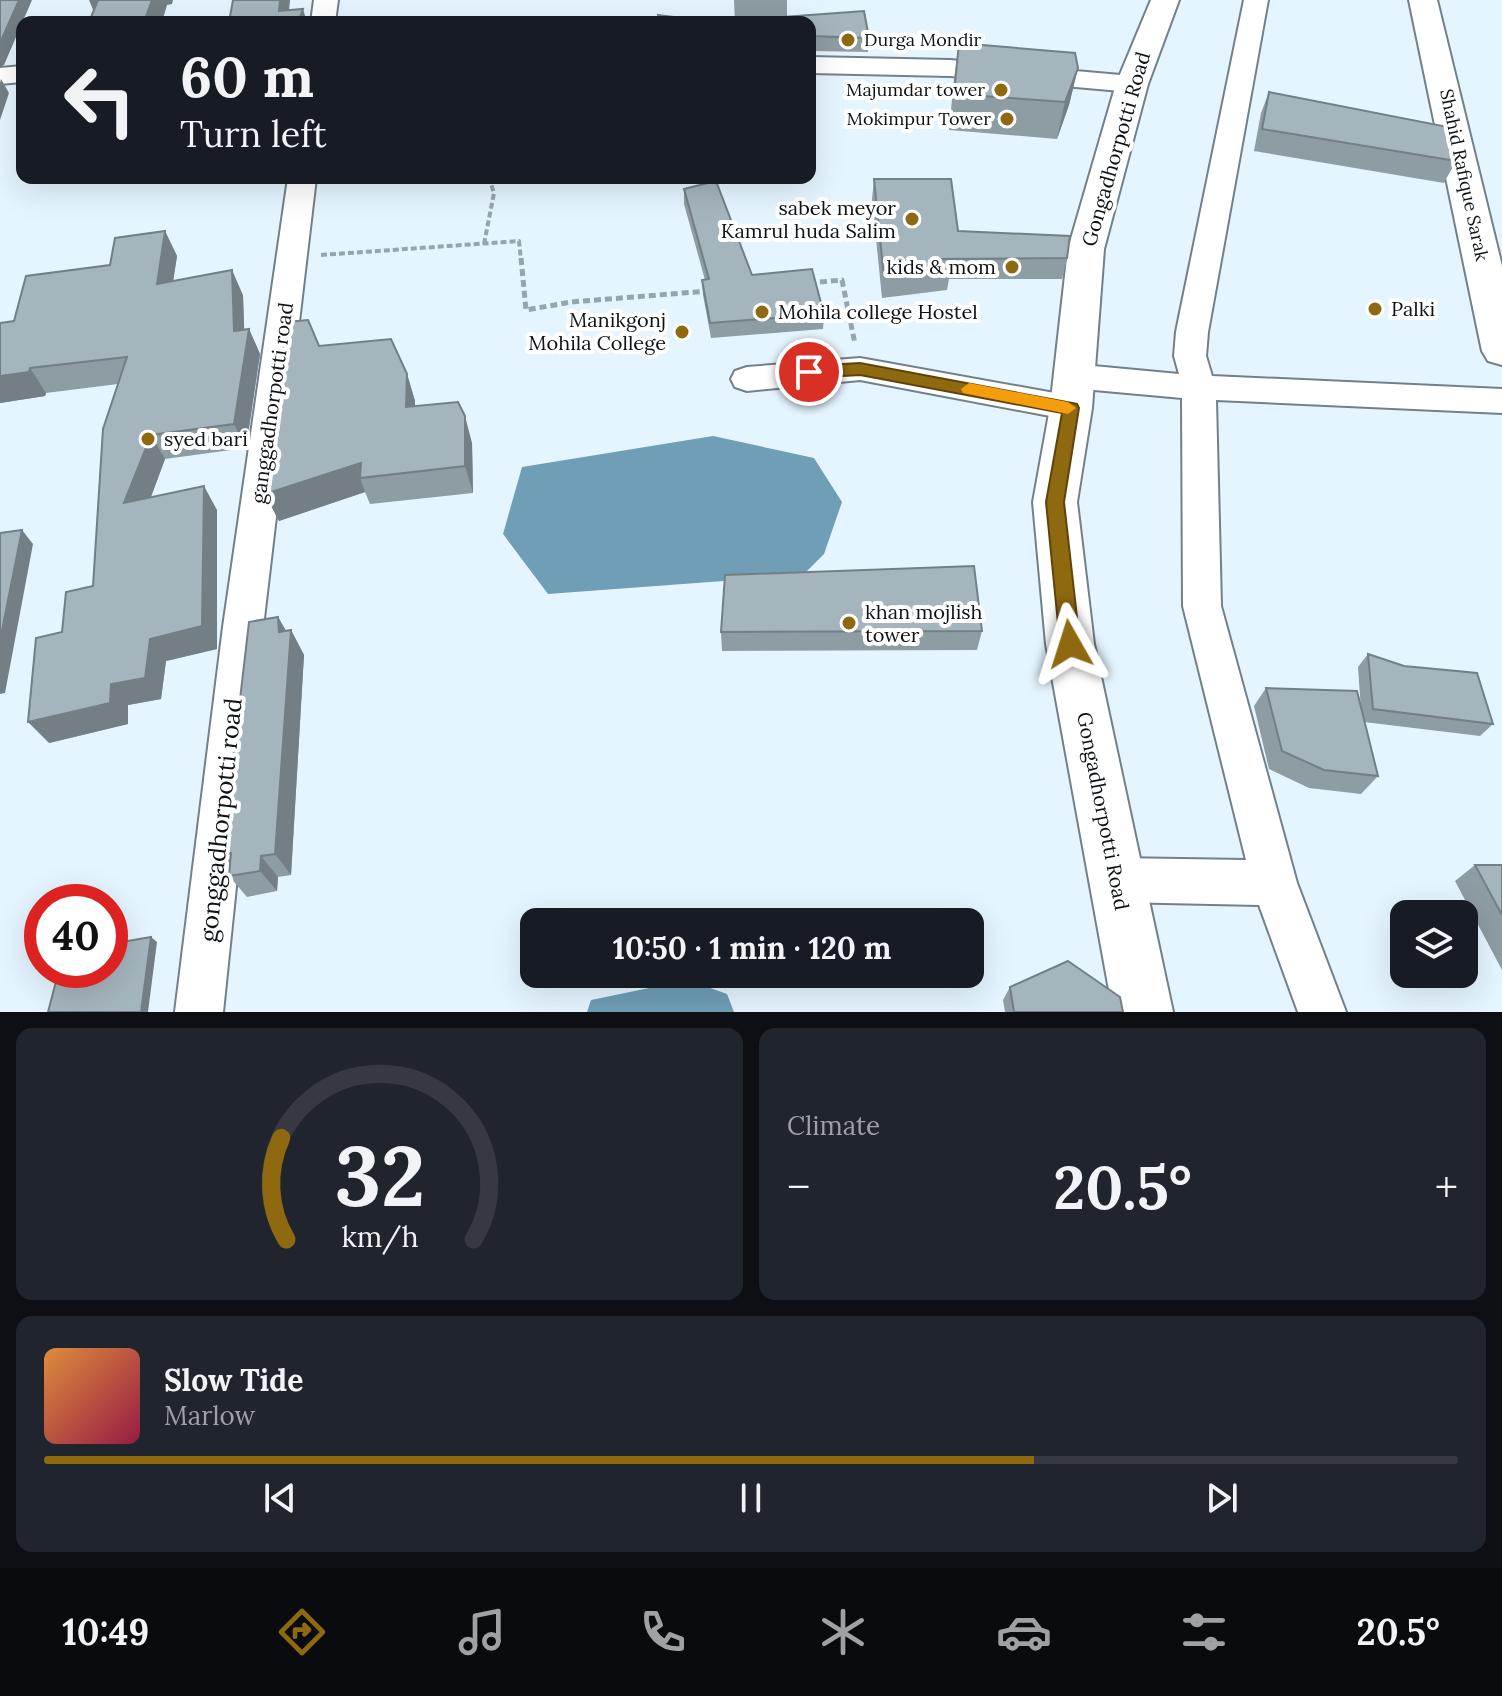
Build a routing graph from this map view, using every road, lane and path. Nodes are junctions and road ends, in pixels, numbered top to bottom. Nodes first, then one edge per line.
1 (1165, 0) edge
2 (1256, 0) edge
3 (1423, 0) edge
4 (816, 65) edge
5 (1132, 84) junction
6 (301, 184) edge
7 (491, 184) edge
8 (484, 244) junction
9 (291, 257) junction
10 (794, 284) edge
11 (714, 291) edge
12 (1498, 302) edge
13 (1502, 351) edge
14 (860, 369) junction
15 (747, 379) dead end
16 (1196, 387) junction
17 (1078, 388) junction
18 (1502, 401) edge
19 (243, 627) joint
20 (1116, 880) junction
21 (1265, 883) junction
22 (199, 1012) edge
23 (1143, 1012) edge
24 (1322, 1012) edge

1 - 5 street, Gongadhorpotti Road
2 - 16 street
3 - 12 street, Shahid Rafique Sarak
4 - 5 street
5 - 17 street, Gongadhorpotti Road
6 - 9 street, ganggadhorpotti road
7 - 8 path
8 - 9 path
8 - 11 path
9 - 19 street, ganggadhorpotti road
10 - 14 path
12 - 13 street, Shahid Rafique Sarak
14 - 15 street
14 - 17 street
16 - 17 street
16 - 18 street
16 - 21 street
17 - 20 street, Gongadhorpotti Road
19 - 22 street, gonggadhorpotti road
20 - 21 street
20 - 23 street, Gongadhorpotti Road
21 - 24 street

